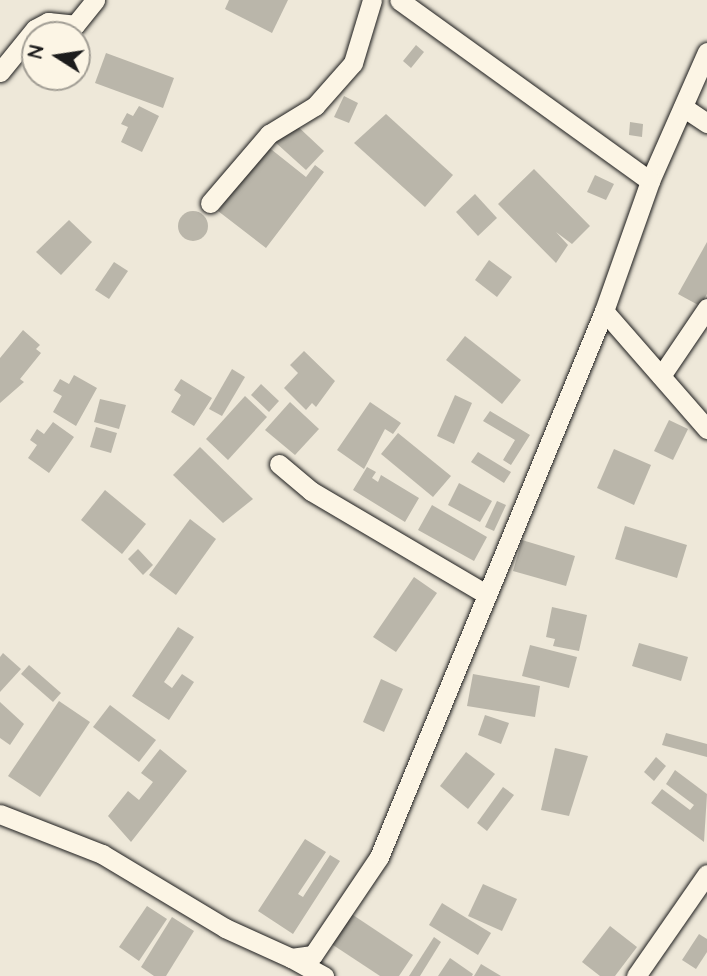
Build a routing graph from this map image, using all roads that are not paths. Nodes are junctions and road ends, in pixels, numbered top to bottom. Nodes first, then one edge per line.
1 (95, 0) edge
2 (372, 0) edge
3 (399, 0) edge
4 (707, 52) edge
5 (0, 72) edge
6 (683, 107) junction
7 (707, 123) edge
8 (650, 181) junction
9 (210, 203) dead end
10 (707, 309) edge
11 (604, 311) junction
12 (661, 376) junction
13 (707, 429) edge
14 (279, 464) dead end
15 (486, 594) junction
16 (0, 814) edge
17 (707, 874) edge
18 (290, 958) junction
19 (324, 976) edge
20 (636, 976) edge

1 - 5 street
2 - 9 street
3 - 8 street
4 - 6 street
6 - 7 street
6 - 8 street
8 - 11 street
10 - 12 street
11 - 12 street
11 - 15 street
12 - 13 street
14 - 15 street
15 - 18 street
16 - 18 street
17 - 20 street
18 - 19 street

